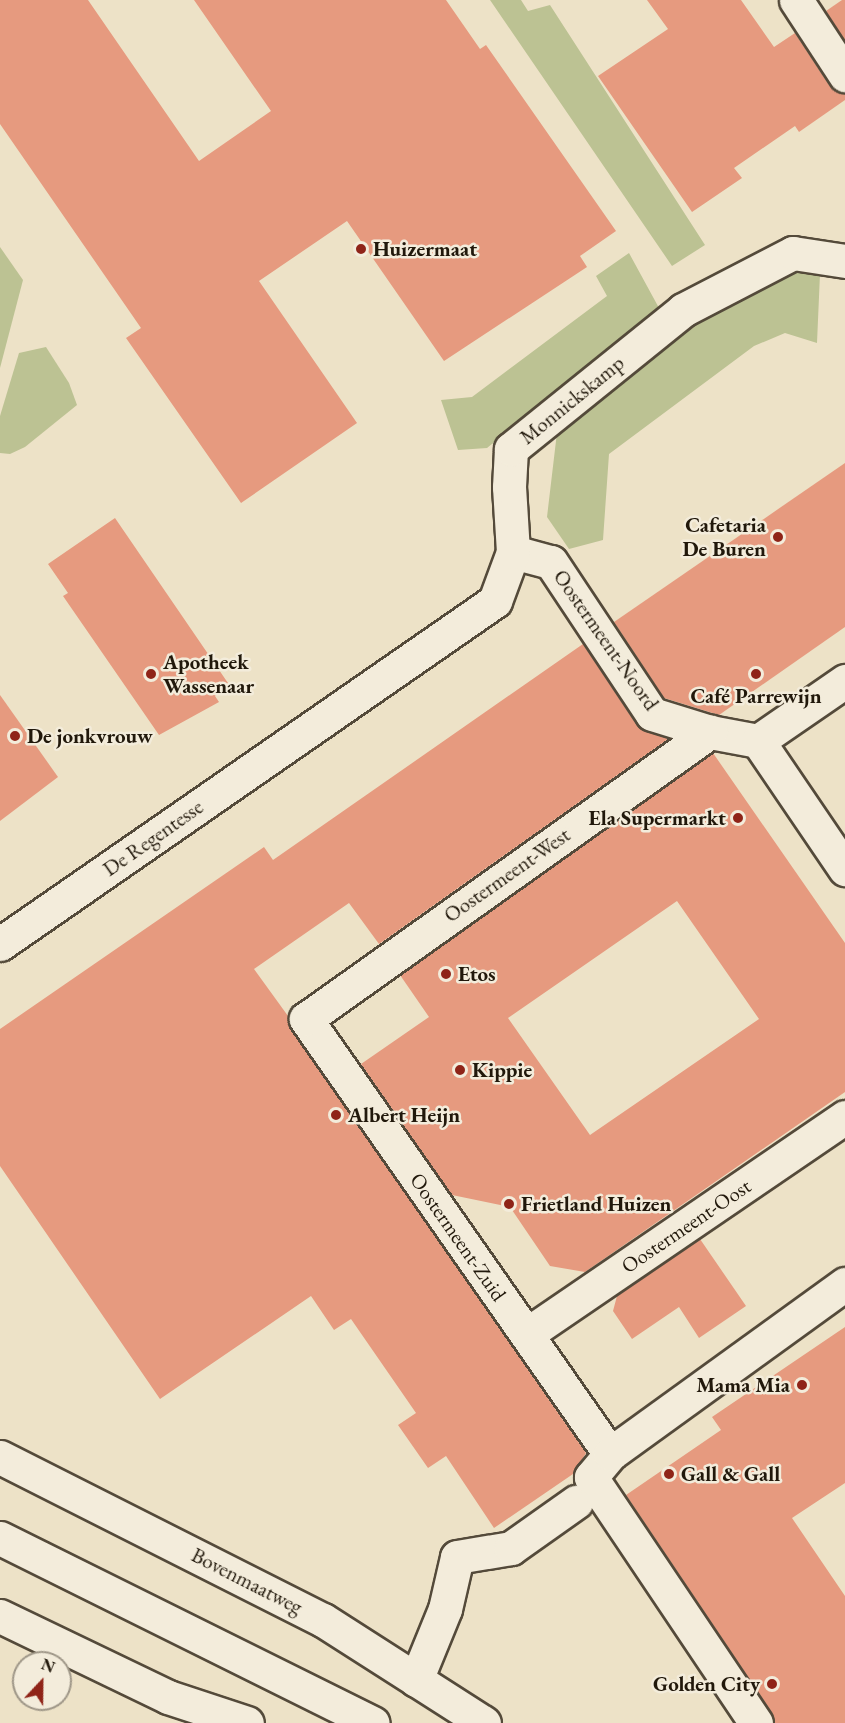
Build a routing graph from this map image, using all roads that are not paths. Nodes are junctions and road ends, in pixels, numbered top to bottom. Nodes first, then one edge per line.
1 (796, 0) edge
2 (845, 75) edge
3 (845, 261) edge
4 (513, 552) junction
5 (845, 681) edge
6 (304, 730) joint
7 (710, 732) junction
8 (758, 741) junction
9 (845, 869) edge
10 (0, 944) edge
11 (306, 1019) joint
12 (845, 1117) edge
13 (845, 1284) edge
14 (527, 1334) junction
15 (0, 1457) edge
16 (593, 1478) junction
17 (0, 1538) edge
18 (0, 1616) edge
19 (416, 1680) junction
20 (247, 1723) edge
21 (373, 1723) edge
22 (484, 1723) edge
23 (756, 1723) edge

1 - 2 street
3 - 4 street, Monnickskamp
4 - 6 street, Monnickskamp
4 - 7 street, Oostermeent-Noord
5 - 8 street
6 - 10 street, De Regentesse
7 - 8 street, Oostermeent-Noord
7 - 11 street, Oostermeent-West
8 - 9 street
11 - 14 street, Oostermeent-Zuid
12 - 14 street, Oostermeent-Oost
13 - 16 street
14 - 16 street, Oostermeent-Zuid
15 - 19 street, Bovenmaatweg
16 - 19 street
16 - 23 street, Oostermeent-Zuid
17 - 21 street
18 - 20 street
19 - 22 street, Bovenmaatweg

